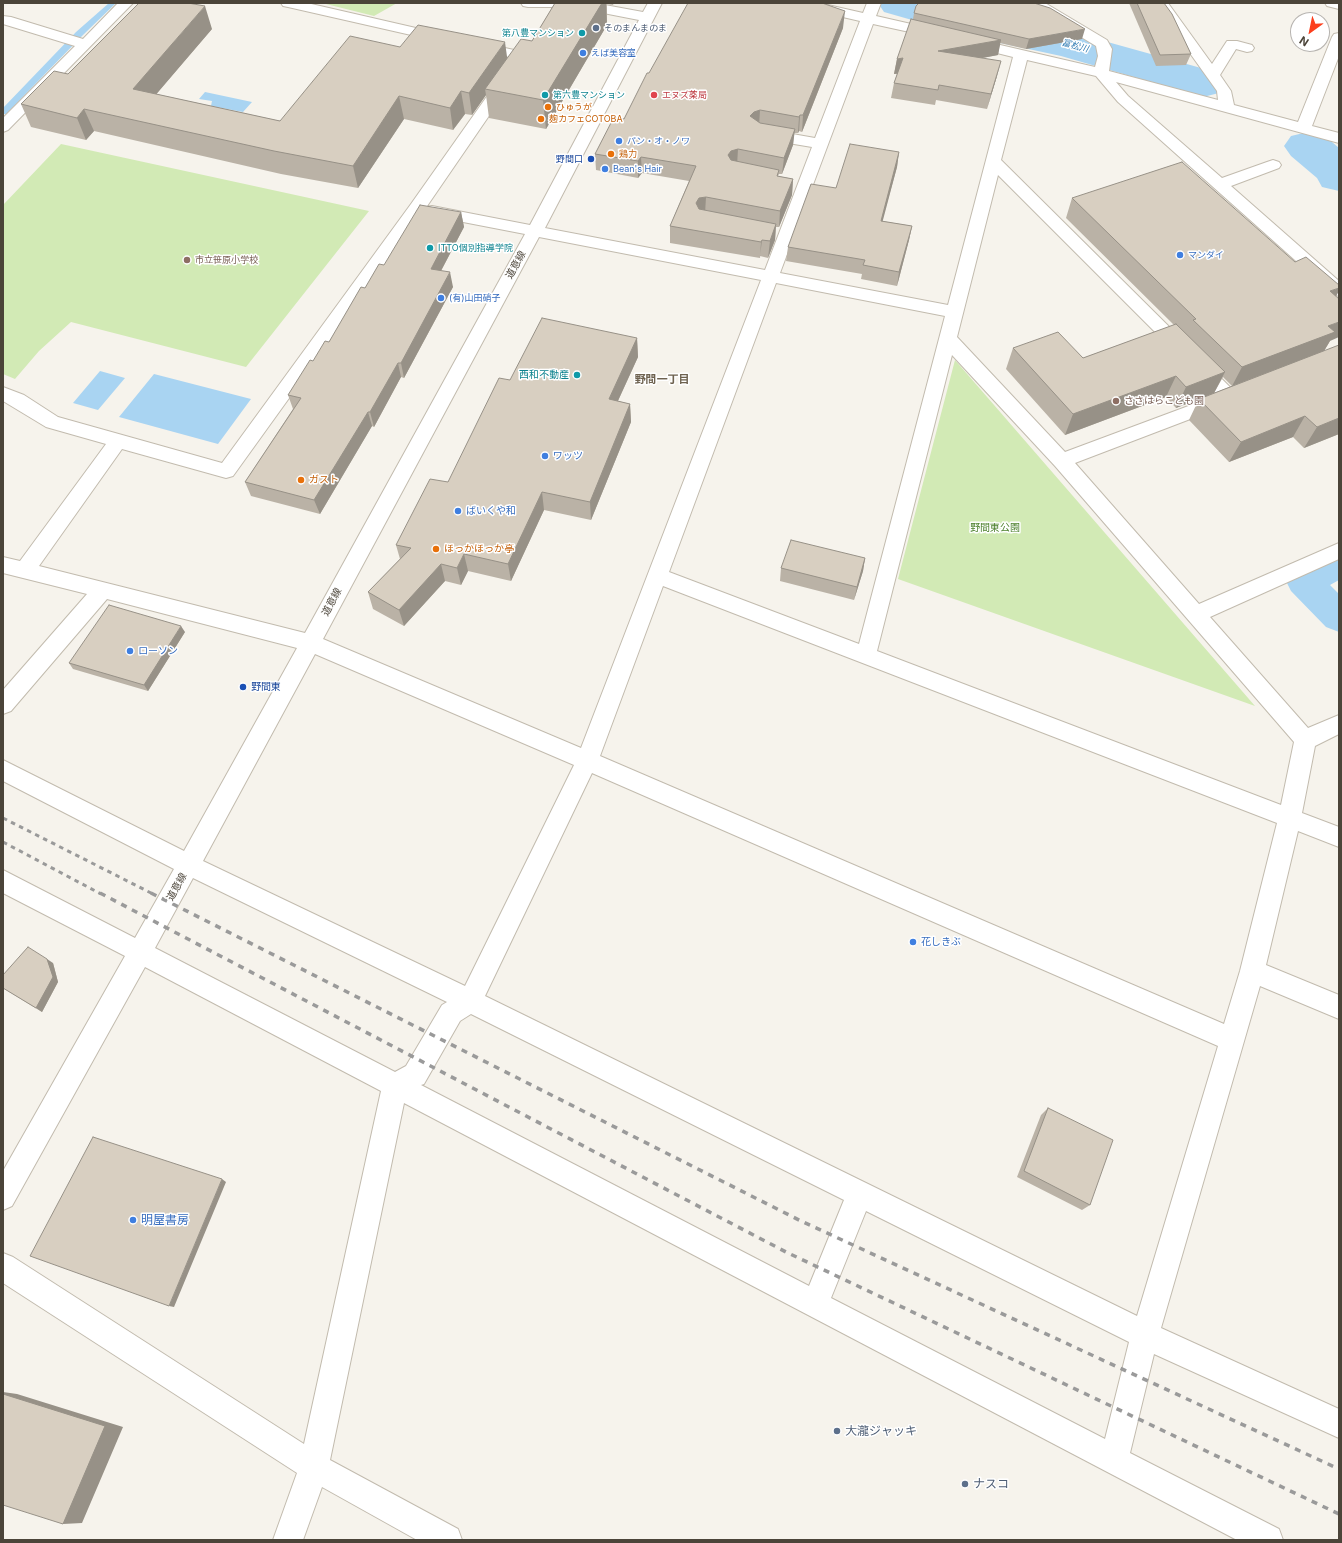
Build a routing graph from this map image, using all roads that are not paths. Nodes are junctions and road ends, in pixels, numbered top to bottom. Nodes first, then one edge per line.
1 (126, 3) edge
2 (288, 3) edge
3 (528, 3) edge
4 (800, 3) edge
5 (1035, 3) edge
6 (1161, 3) edge
7 (1332, 3) edge
8 (1339, 5) edge
9 (871, 9) edge
10 (650, 10) edge
11 (6, 20) dead end
12 (1339, 37) edge
13 (85, 44) junction
14 (1248, 48) dead end
15 (1021, 54) junction
16 (1101, 73) junction
17 (1212, 76) junction
18 (1227, 106) junction
19 (3, 127) edge
20 (1304, 127) junction
21 (759, 133) edge
22 (1339, 138) edge
23 (820, 144) junction
24 (994, 162) junction
25 (1273, 165) dead end
26 (1220, 184) junction
27 (417, 208) junction
28 (534, 232) junction
29 (770, 277) junction
30 (1339, 290) edge
31 (953, 312) junction
32 (947, 338) junction
33 (3, 393) edge
34 (117, 442) junction
35 (1062, 461) junction
36 (1339, 551) edge
37 (3, 565) edge
38 (25, 570) junction
39 (656, 575) junction
40 (103, 589) junction
41 (1196, 614) junction
42 (310, 643) junction
43 (866, 655) junction
44 (3, 705) edge
45 (1339, 724) edge
46 (1304, 740) junction
47 (587, 761) junction
48 (3, 770) edge
49 (1290, 818) junction
50 (1339, 837) edge
51 (189, 865) junction
52 (3, 882) edge
53 (141, 952) junction
54 (1252, 971) junction
55 (470, 1001) junction
56 (1339, 1007) edge
57 (1231, 1039) junction
58 (395, 1085) junction
59 (860, 1193) junction
60 (3, 1198) edge
61 (3, 1267) edge
62 (815, 1304) junction
63 (1145, 1335) junction
64 (1339, 1424) edge
65 (1114, 1460) junction
66 (314, 1467) junction
67 (288, 1540) edge
68 (446, 1540) edge
69 (1268, 1540) edge

1 - 13 street
2 - 27 street
3 - 10 street
4 - 9 street
5 - 16 street
6 - 17 street
7 - 8 street
9 - 15 street
9 - 23 street
10 - 28 street, 道意線
11 - 13 street
12 - 20 street
13 - 19 street
14 - 17 street
15 - 16 street
15 - 24 street
16 - 18 street
16 - 26 street
17 - 18 street
18 - 20 street
20 - 22 street
21 - 23 street
23 - 29 street
24 - 31 street
24 - 35 street
25 - 26 street
26 - 30 street
27 - 28 street
27 - 34 street
28 - 29 street
28 - 42 street, 道意線
29 - 31 street
29 - 39 street
31 - 32 street
32 - 35 street
32 - 43 street
33 - 34 street
34 - 38 street
35 - 41 street
36 - 41 street
37 - 38 street
38 - 40 street
39 - 43 street
39 - 47 street
40 - 42 street
40 - 44 street
41 - 46 street
42 - 47 street
42 - 51 street, 道意線
43 - 49 street
45 - 46 street
46 - 49 street
47 - 55 street
47 - 57 street
48 - 51 street
49 - 50 street
49 - 54 street
51 - 53 street, 道意線
51 - 55 street
52 - 53 street
53 - 58 street
53 - 60 street, 道意線
54 - 56 street
54 - 57 street
55 - 58 street
55 - 59 street
57 - 63 street
58 - 62 street
58 - 66 street
59 - 62 street
59 - 63 street
61 - 66 street
62 - 65 street
63 - 64 street
63 - 65 street
65 - 69 street
66 - 67 street
66 - 68 street

